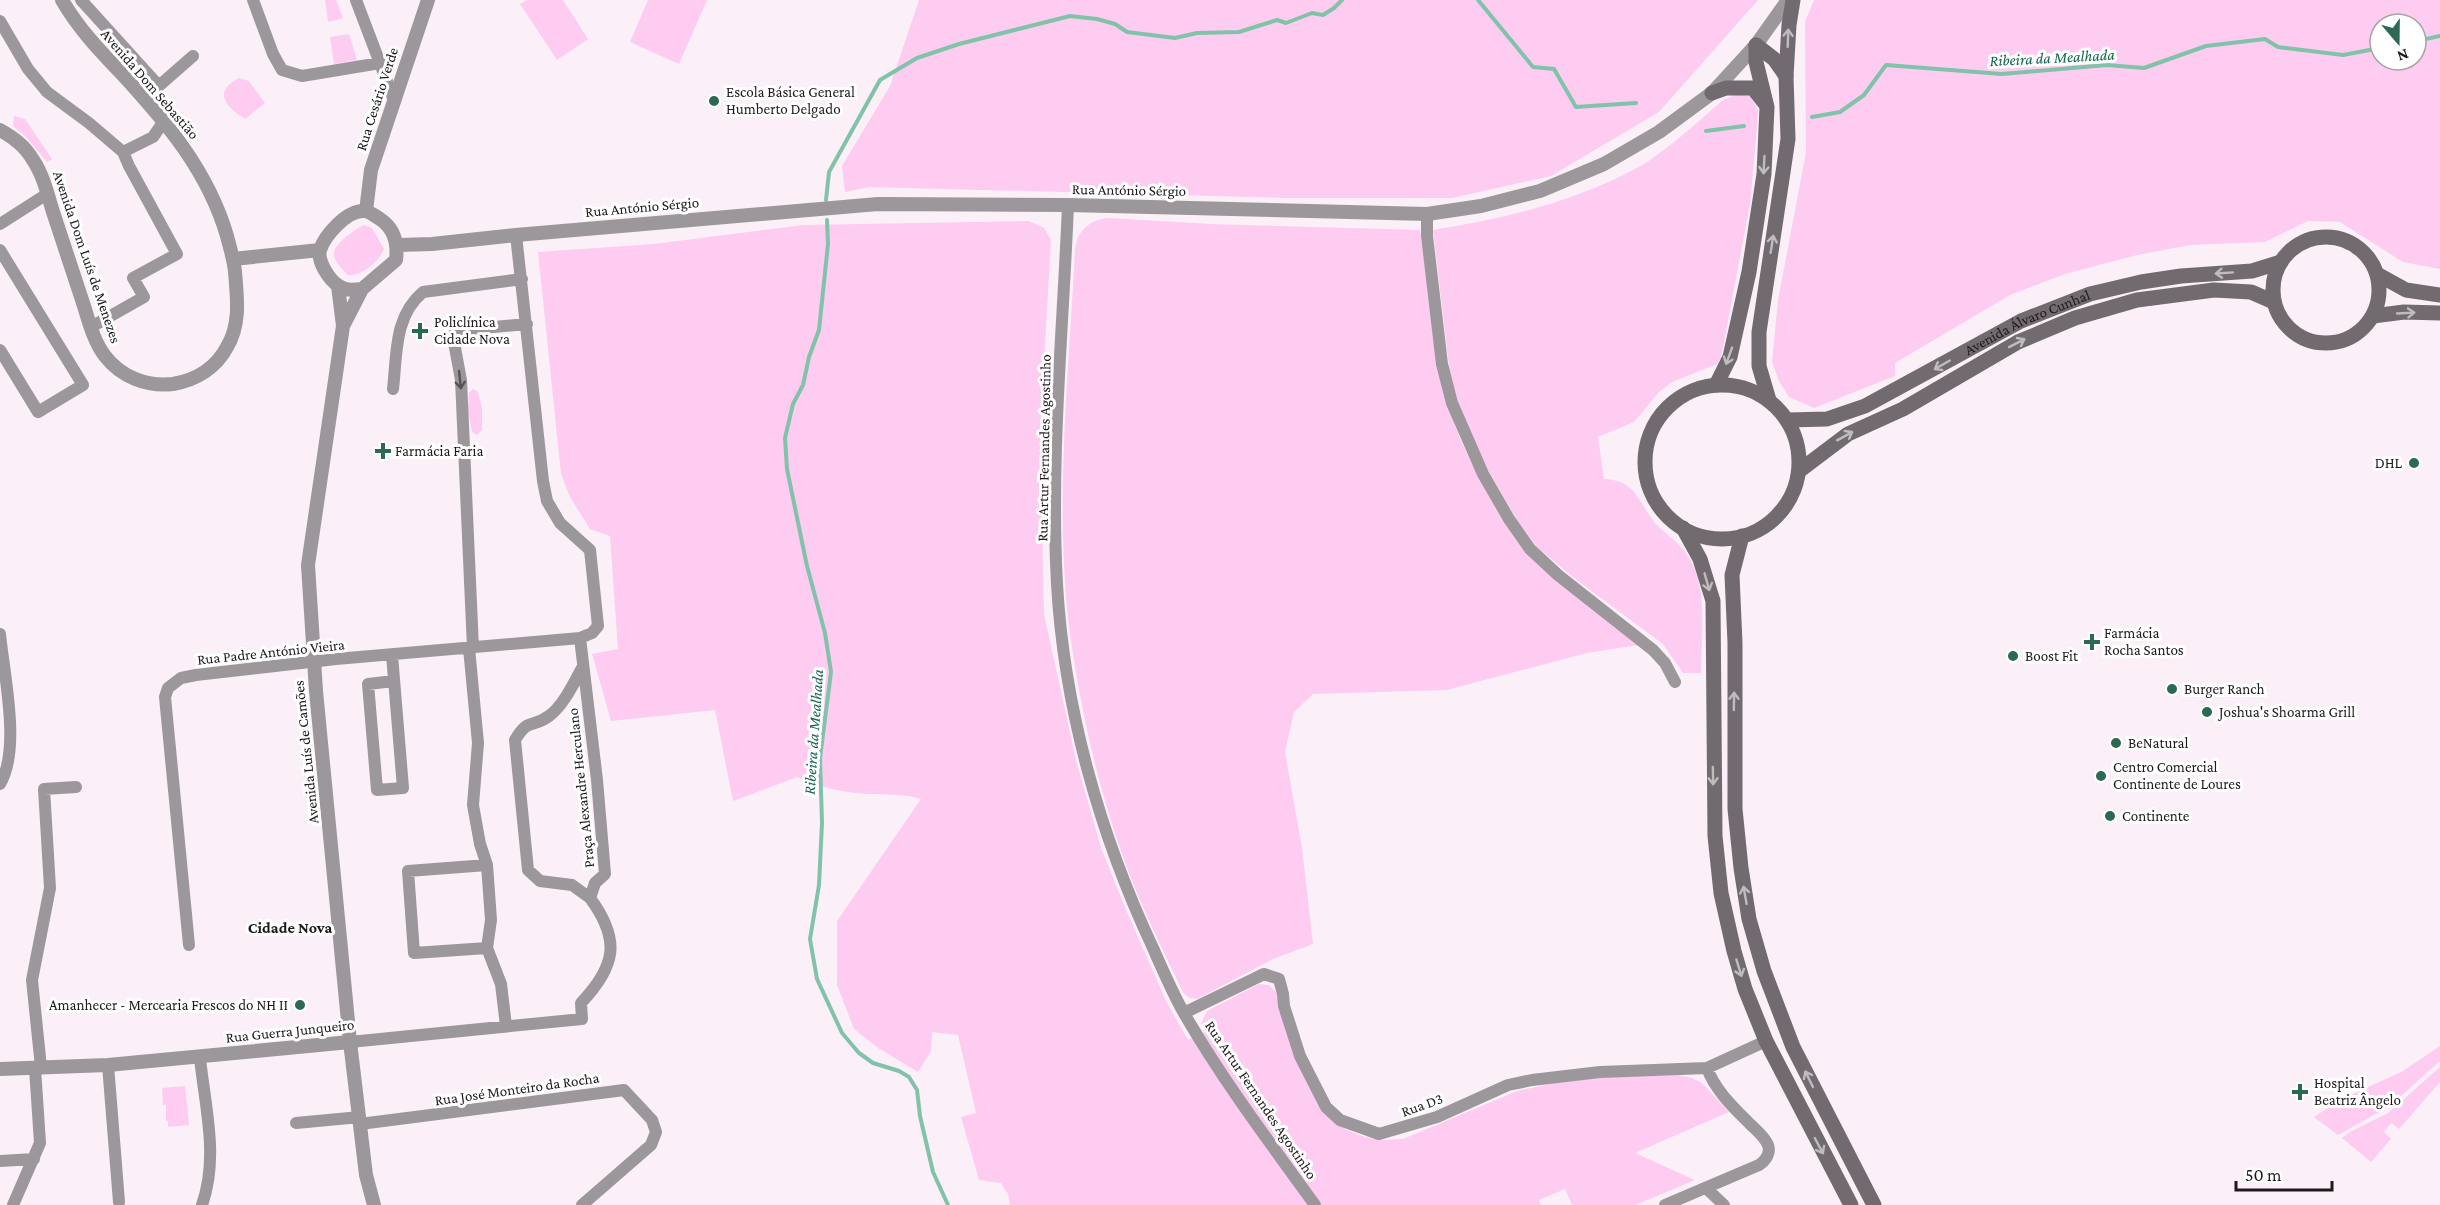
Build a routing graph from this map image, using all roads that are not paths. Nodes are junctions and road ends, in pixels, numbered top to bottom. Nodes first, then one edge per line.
1 (62, 0) edge
2 (81, 0) edge
3 (253, 0) edge
4 (356, 0) edge
5 (428, 0) edge
6 (1788, 0) edge
7 (1793, 0) edge
8 (0, 21) edge
9 (1756, 45) junction
10 (193, 56) dead end
11 (380, 63) junction
12 (1786, 76) junction
13 (159, 86) junction
14 (1712, 93) junction
15 (144, 99) junction
16 (394, 100) junction
17 (1767, 107) junction
18 (164, 121) junction
19 (0, 130) edge
20 (123, 152) junction
21 (47, 194) junction
22 (1068, 205) junction
23 (366, 211) junction
24 (1427, 214) junction
25 (0, 224) edge
26 (516, 235) junction
27 (398, 245) junction
28 (0, 250) edge
29 (320, 250) junction
30 (233, 259) junction
31 (2281, 262) junction
32 (2377, 274) junction
33 (522, 279) junction
34 (339, 286) junction
35 (362, 289) junction
36 (2440, 295) edge
37 (2274, 302) junction
38 (2440, 314) edge
39 (2373, 316) junction
40 (527, 324) junction
41 (343, 326) junction
42 (91, 327) junction
43 (0, 350) edge
44 (1716, 385) junction
45 (393, 388) dead end
46 (1769, 400) junction
47 (1788, 420) junction
48 (1799, 471) junction
49 (1683, 528) junction
50 (1742, 536) junction
51 (0, 634) edge
52 (580, 638) junction
53 (471, 648) junction
54 (392, 655) junction
55 (314, 662) junction
56 (582, 668) junction
57 (394, 681) junction
58 (1676, 682) dead end
59 (0, 784) edge
60 (76, 787) dead end
61 (487, 865) junction
62 (590, 898) junction
63 (189, 945) dead end
64 (487, 948) junction
65 (1184, 1013) junction
66 (506, 1026) junction
67 (1766, 1041) junction
68 (350, 1042) junction
69 (200, 1058) junction
70 (108, 1065) junction
71 (38, 1067) junction
72 (1707, 1068) junction
73 (0, 1069) edge
74 (360, 1120) junction
75 (296, 1123) dead end
76 (34, 1159) junction
77 (0, 1161) edge
78 (366, 1175) junction
79 (1706, 1188) junction
80 (119, 1202) dead end
81 (588, 1203) edge
82 (13, 1205) edge
83 (202, 1205) edge
84 (363, 1205) edge
85 (374, 1205) edge
86 (1315, 1205) edge
87 (1665, 1205) edge
88 (1724, 1205) edge
89 (1851, 1205) edge
90 (1874, 1205) edge

1 - 15 street, Avenida Dom Sebastião
2 - 13 street
3 - 11 street
4 - 11 street
5 - 16 street, Rua Cesário Verde
6 - 9 street, Rua António Sérgio
12 -> 7 main road
8 - 20 street
9 - 12 main road
9 - 14 street, Rua António Sérgio
9 - 17 main road
10 - 13 street
11 - 16 street
46 -> 12 main road
13 - 15 street
14 - 17 main road
14 - 24 street, Rua António Sérgio
15 - 18 street, Avenida Dom Sebastião
16 - 23 street, Rua Cesário Verde
17 -> 44 main road
18 - 20 street
18 - 30 street, Avenida Dom Sebastião
19 - 21 street, Avenida Dom Luís de Menezes
20 - 42 street
21 - 25 street
21 - 42 street, Avenida Dom Luís de Menezes
22 - 24 street, Rua António Sérgio
22 - 26 street, Rua António Sérgio
22 - 65 street, Rua Artur Fernandes Agostinho
23 - 27 street
23 - 29 street
24 - 58 street
26 - 27 street, Rua António Sérgio
26 - 33 street
27 - 35 street
28 - 43 street
29 - 30 street
29 - 34 street
30 - 42 street, Avenida Dom Luís de Menezes
31 - 32 main road
31 - 37 main road
31 -> 47 main road, Avenida Álvaro Cunhal
32 - 36 main road
32 - 39 main road
33 - 40 street
33 - 45 street
34 - 35 street
34 - 41 street
35 - 41 street
37 - 39 main road
48 -> 37 main road, Avenida Álvaro Cunhal
39 -> 38 main road
40 - 52 street, Rua Padre António Vieira
40 -> 53 street
41 - 55 street, Avenida Luís de Camões
44 - 46 main road
44 - 49 main road
46 - 47 main road
47 - 48 main road
48 - 50 main road
49 - 50 main road
49 -> 67 main road
90 -> 50 main road
51 - 59 street
52 - 53 street, Rua Padre António Vieira
52 - 56 street, Praça Alexandre Herculano
53 - 54 street, Rua Padre António Vieira
53 - 61 street
54 - 55 street, Rua Padre António Vieira
54 - 57 street
55 - 63 street, Rua Padre António Vieira
55 - 68 street, Avenida Luís de Camões
56 - 62 street, Praça Alexandre Herculano
56 - 62 street, Praça Alexandre Herculano
57 - 57 street
60 - 71 street
61 - 64 street
61 - 64 street
62 - 66 street, Rua Guerra Junqueiro
64 - 66 street
65 - 72 street, Rua D3
65 - 86 street, Rua Artur Fernandes Agostinho
66 - 68 street, Rua Guerra Junqueiro
67 - 72 street, Rua D3
67 -> 89 main road
68 - 69 street, Rua Guerra Junqueiro
68 - 74 street, Avenida Luís de Camões
69 - 70 street, Rua Guerra Junqueiro
69 - 83 street
70 - 71 street, Rua Guerra Junqueiro
70 - 80 street
71 - 73 street, Rua Guerra Junqueiro
71 - 76 street
72 - 79 street
74 - 75 street
74 - 78 street, Avenida Luís de Camões
74 - 81 street, Rua José Monteiro da Rocha
76 - 77 street
76 - 82 street
78 - 84 street, Avenida Luís de Camões
78 - 85 street, Avenida Luís de Camões
79 - 87 street
79 - 88 street

